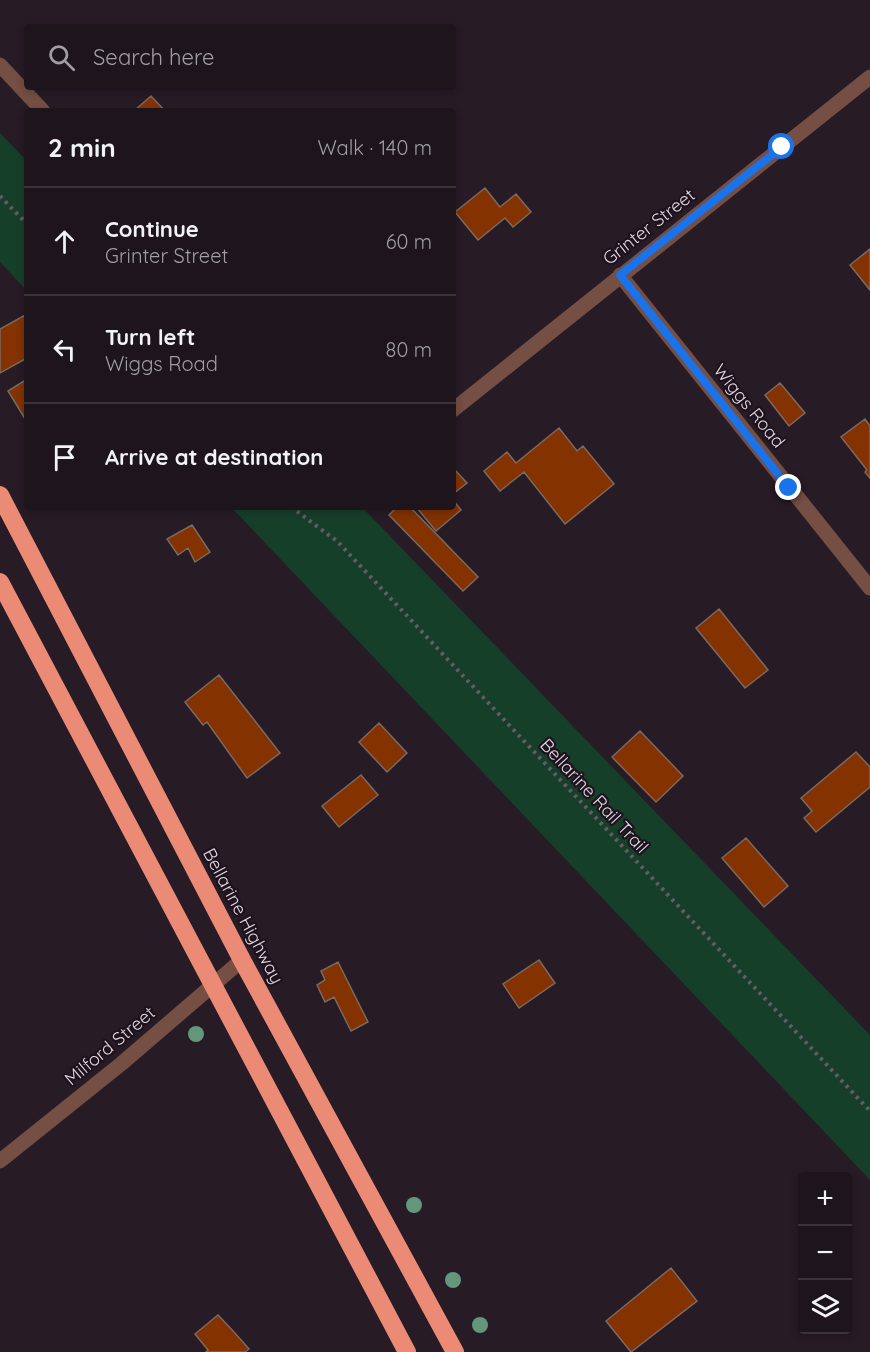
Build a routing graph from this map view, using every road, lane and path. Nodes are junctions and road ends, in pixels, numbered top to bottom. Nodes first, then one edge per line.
1 (0, 65) edge
2 (870, 77) edge
3 (40, 108) edge
4 (0, 196) edge
5 (24, 221) edge
6 (620, 275) junction
7 (456, 408) edge
8 (0, 495) edge
9 (295, 510) edge
10 (0, 582) edge
11 (870, 588) edge
12 (242, 960) junction
13 (212, 986) junction
14 (870, 1111) edge
15 (0, 1161) edge
16 (407, 1352) edge
17 (455, 1352) edge

1 - 3 street
2 - 6 street, Grinter Street
4 - 5 path
6 - 7 street, Grinter Street
6 - 11 street, Wiggs Road
8 - 12 highway, Bellarine Highway
9 - 14 path, Bellarine Rail Trail
10 - 13 highway
12 - 13 street, Milford Street
12 - 17 highway, Bellarine Highway
13 - 15 street, Milford Street
13 - 16 highway

